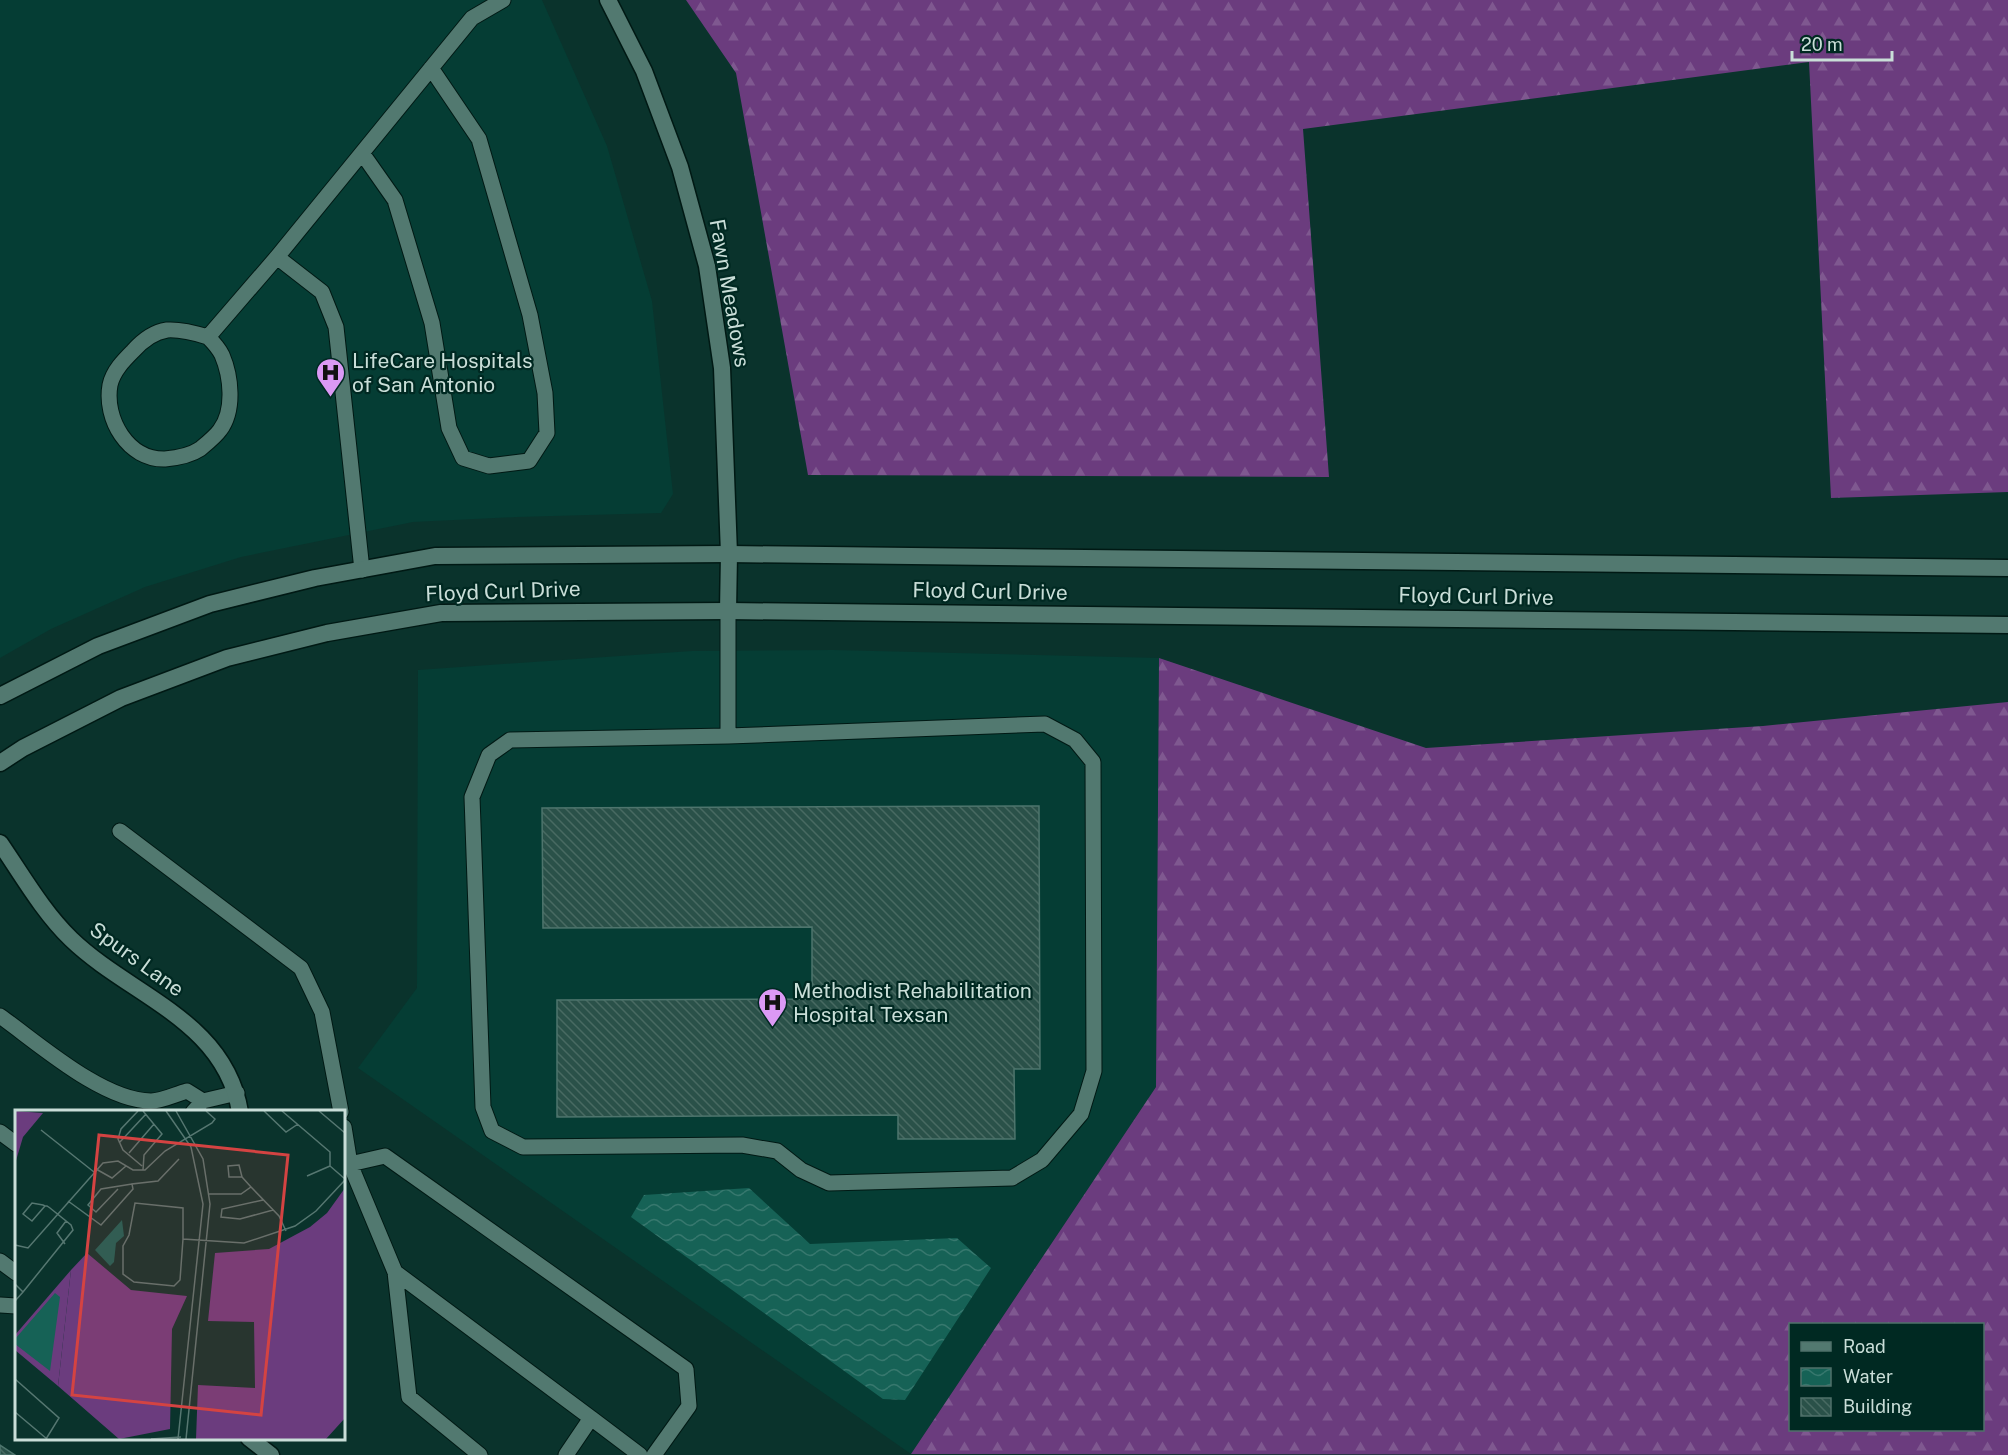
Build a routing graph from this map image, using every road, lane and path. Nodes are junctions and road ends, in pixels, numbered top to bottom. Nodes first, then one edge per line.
1 (503, 0) edge
2 (608, 0) edge
3 (431, 68) junction
4 (362, 153) junction
5 (277, 257) junction
6 (208, 337) junction
7 (729, 554) junction
8 (2008, 568) edge
9 (362, 570) junction
10 (728, 611) junction
11 (2008, 625) edge
12 (0, 696) edge
13 (728, 736) junction
14 (0, 763) edge
15 (120, 831) dead end
16 (0, 843) edge
17 (0, 1016) edge
18 (237, 1093) junction
19 (199, 1108) edge
20 (240, 1110) edge
21 (341, 1110) edge
22 (0, 1132) edge
23 (345, 1133) edge
24 (15, 1142) edge
25 (350, 1164) junction
26 (0, 1261) edge
27 (395, 1272) junction
28 (15, 1273) edge
29 (0, 1305) edge
30 (15, 1306) edge
31 (591, 1418) junction
32 (253, 1440) edge
33 (269, 1448) edge
34 (480, 1455) edge
35 (566, 1455) edge
36 (640, 1455) edge
37 (654, 1455) edge

1 - 3 lane
2 - 7 street, Fawn Meadows
3 - 4 lane
3 - 4 lane
4 - 5 lane
5 - 6 lane
5 - 9 lane
6 - 6 lane
7 - 8 street, Floyd Curl Drive
7 - 9 street, Floyd Curl Drive
7 - 10 street, Fawn Meadows
9 - 12 street, Floyd Curl Drive
10 - 11 street, Floyd Curl Drive
10 - 13 lane
10 - 14 street, Floyd Curl Drive
13 - 13 lane
15 - 21 lane
16 - 18 street, Spurs Lane
17 - 19 lane
18 - 19 lane
18 - 20 street, Spurs Lane
22 - 24 lane
23 - 25 lane
25 - 27 lane
25 - 37 lane
26 - 28 lane
27 - 31 lane
27 - 34 lane
29 - 30 lane
31 - 35 lane
31 - 36 lane
32 - 33 street

